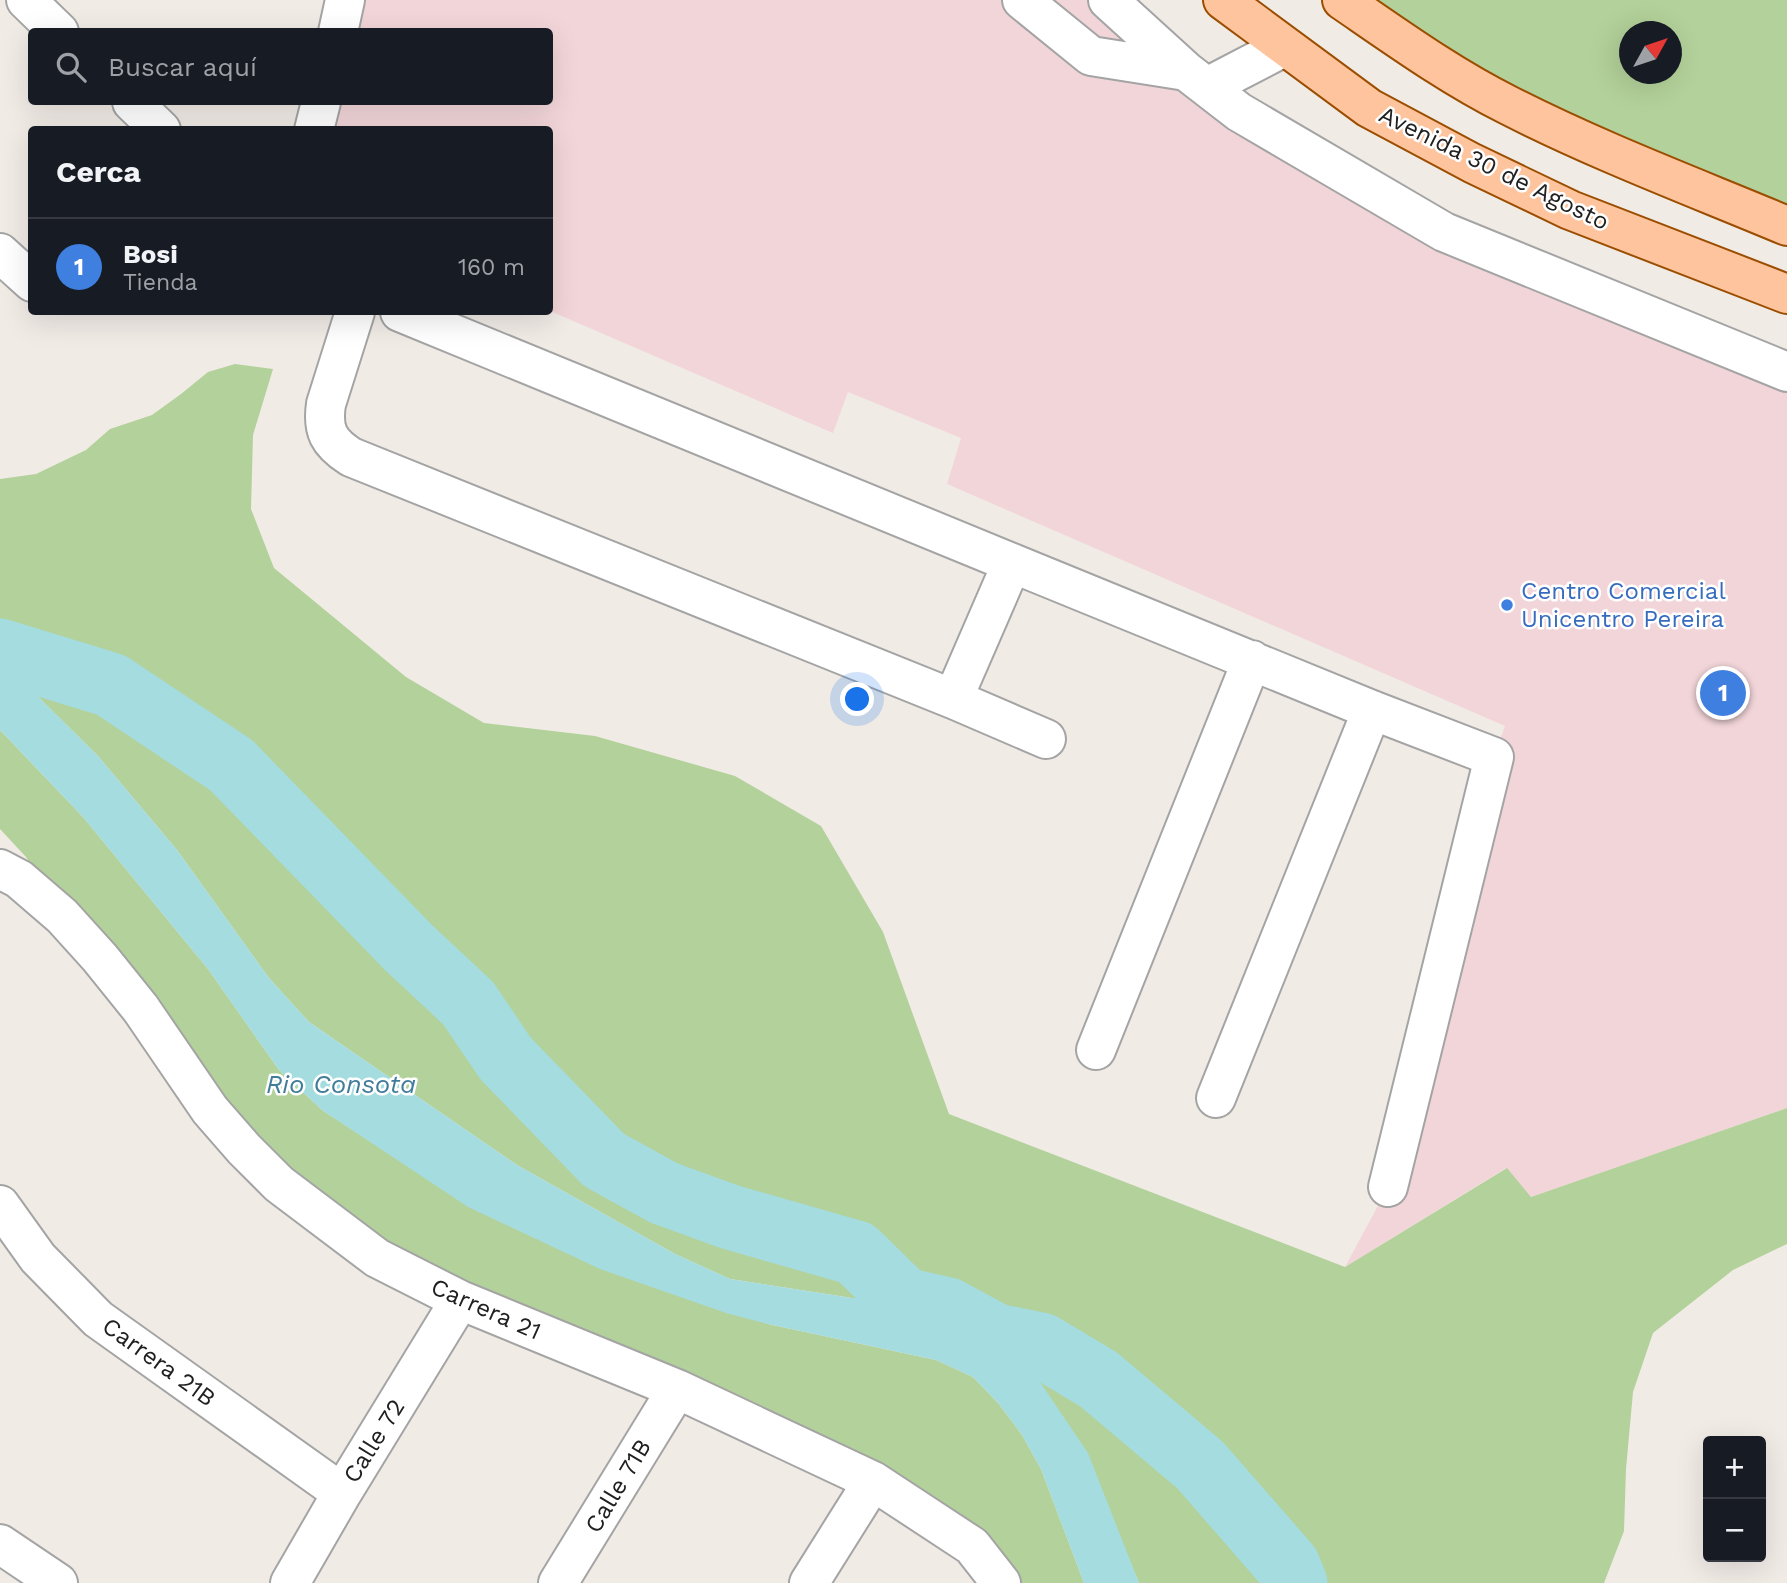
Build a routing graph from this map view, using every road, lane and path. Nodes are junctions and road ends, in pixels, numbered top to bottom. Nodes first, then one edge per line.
1 (26, 0) edge
2 (345, 0) edge
3 (1022, 0) edge
4 (1108, 0) edge
5 (1223, 0) edge
6 (1342, 0) edge
7 (55, 28) edge
8 (339, 28) edge
9 (1284, 47) junction
10 (1197, 79) junction
11 (135, 105) edge
12 (320, 105) edge
13 (157, 126) edge
14 (315, 126) edge
15 (1787, 226) edge
16 (0, 253) edge
17 (28, 278) edge
18 (1787, 294) edge
19 (354, 315) edge
20 (407, 315) edge
21 (1787, 372) edge
22 (1012, 564) junction
23 (1252, 660) junction
24 (953, 699) junction
25 (1373, 710) junction
26 (1046, 739) dead end
27 (0, 869) edge
28 (1096, 1050) dead end
29 (1216, 1098) dead end
30 (1388, 1187) dead end
31 (0, 1205) edge
32 (460, 1300) junction
33 (677, 1389) junction
34 (873, 1481) junction
35 (342, 1493) junction
36 (0, 1544) edge
37 (58, 1583) edge
38 (290, 1583) edge
39 (558, 1583) edge
40 (809, 1583) edge
41 (1001, 1583) edge

1 - 7 street
2 - 8 street
3 - 10 street
4 - 10 street
5 - 9 main road, Avenida 30 de Agosto
6 - 15 main road
9 - 10 street
9 - 18 main road, Avenida 30 de Agosto
10 - 21 street
11 - 13 street
12 - 14 street
16 - 17 street
19 - 24 street
20 - 22 street
22 - 23 street
22 - 24 street
23 - 25 street
23 - 28 street
24 - 26 street
25 - 29 street
25 - 30 street
27 - 32 street, Carrera 21
31 - 35 street, Carrera 21B
32 - 33 street, Carrera 21
32 - 35 street, Calle 72
33 - 34 street, Carrera 21
33 - 39 street, Calle 71B
34 - 40 street
34 - 41 street, Carrera 21
35 - 38 street, Calle 72
36 - 37 street

